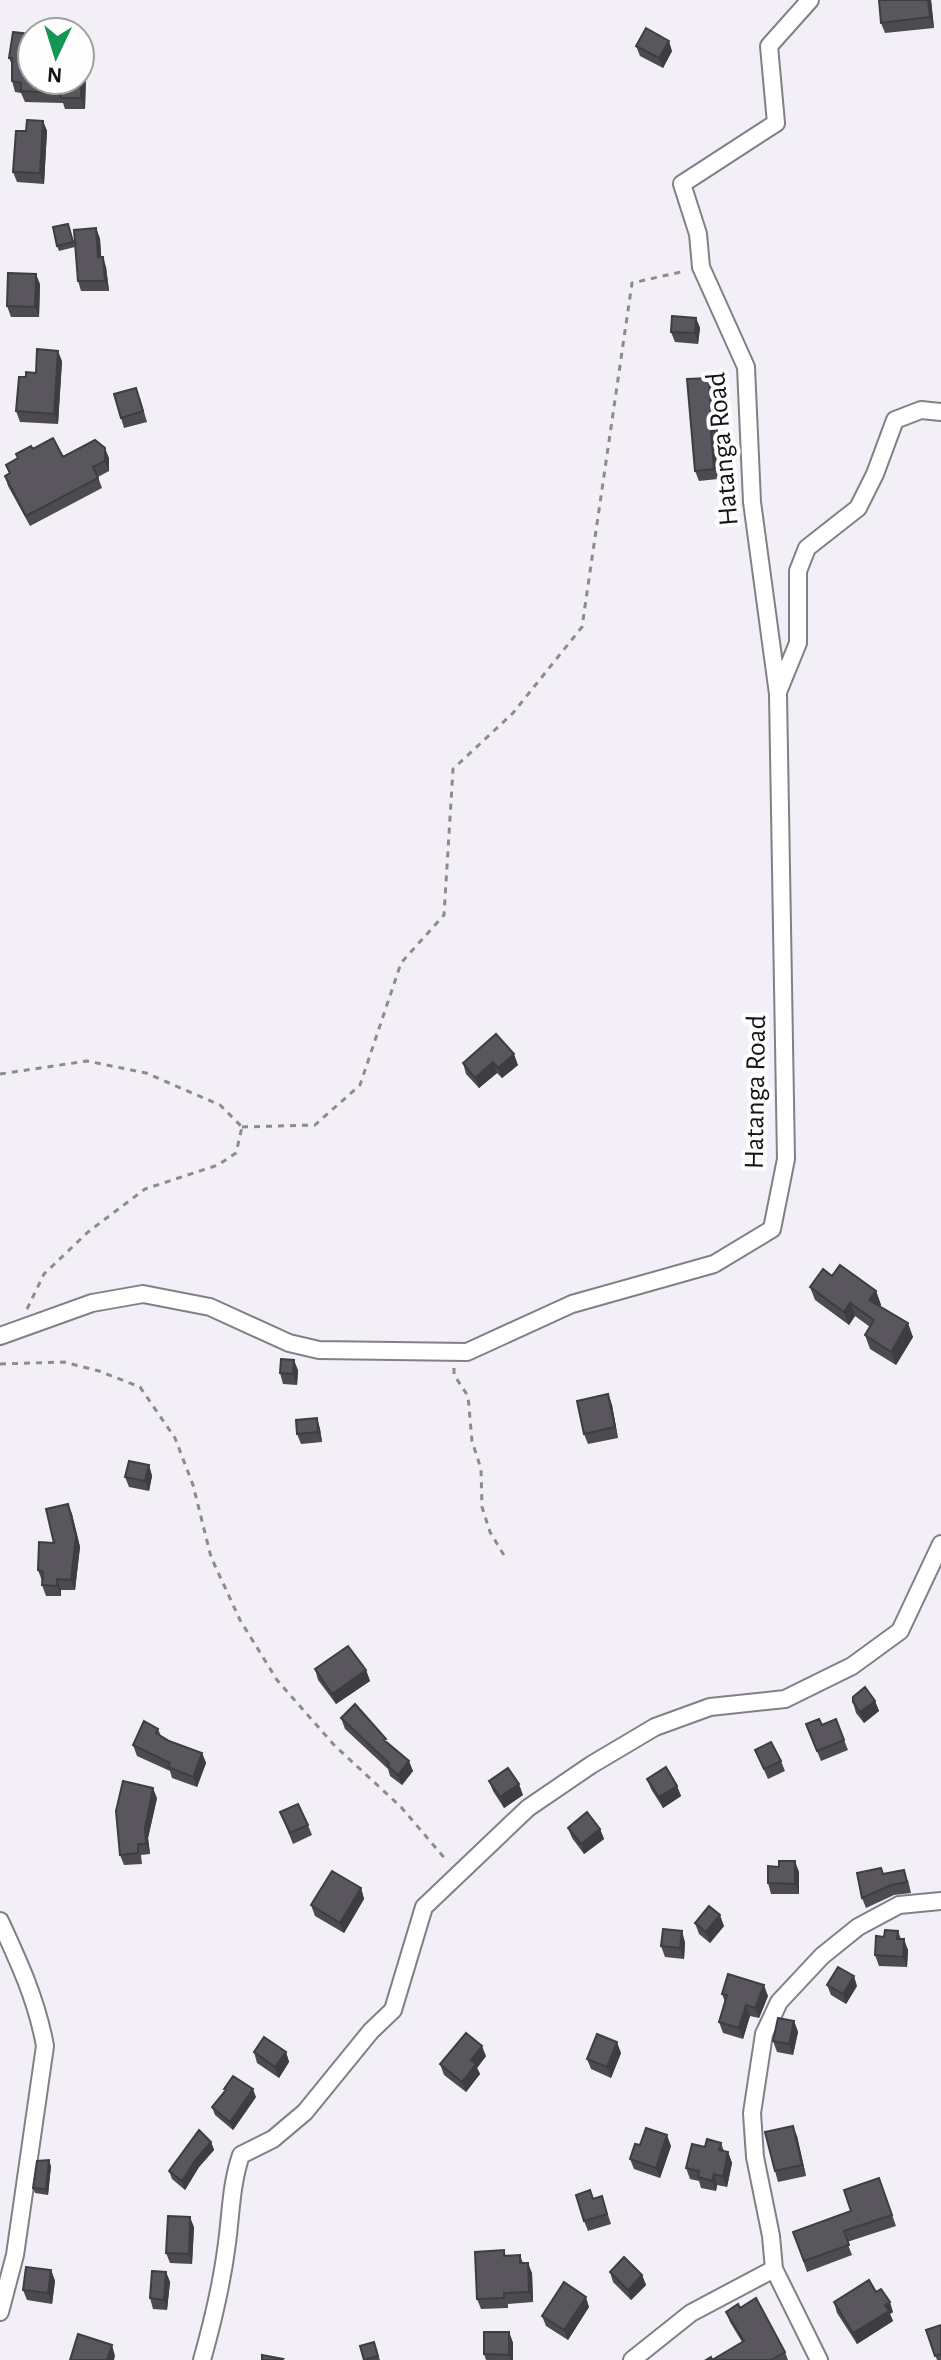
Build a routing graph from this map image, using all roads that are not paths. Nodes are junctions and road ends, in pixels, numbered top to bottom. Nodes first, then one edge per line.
1 (810, 0) edge
2 (941, 412) edge
3 (778, 694) junction
4 (0, 1336) edge
5 (941, 1544) edge
6 (941, 1901) edge
7 (0, 1921) edge
8 (774, 2269) junction
9 (0, 2312) edge
10 (202, 2360) edge
11 (632, 2360) edge
12 (819, 2360) edge

1 - 3 street, Hatanga Road
2 - 3 street
3 - 4 street, Hatanga Road
5 - 10 street
6 - 8 street
7 - 9 street
8 - 11 street
8 - 12 street

